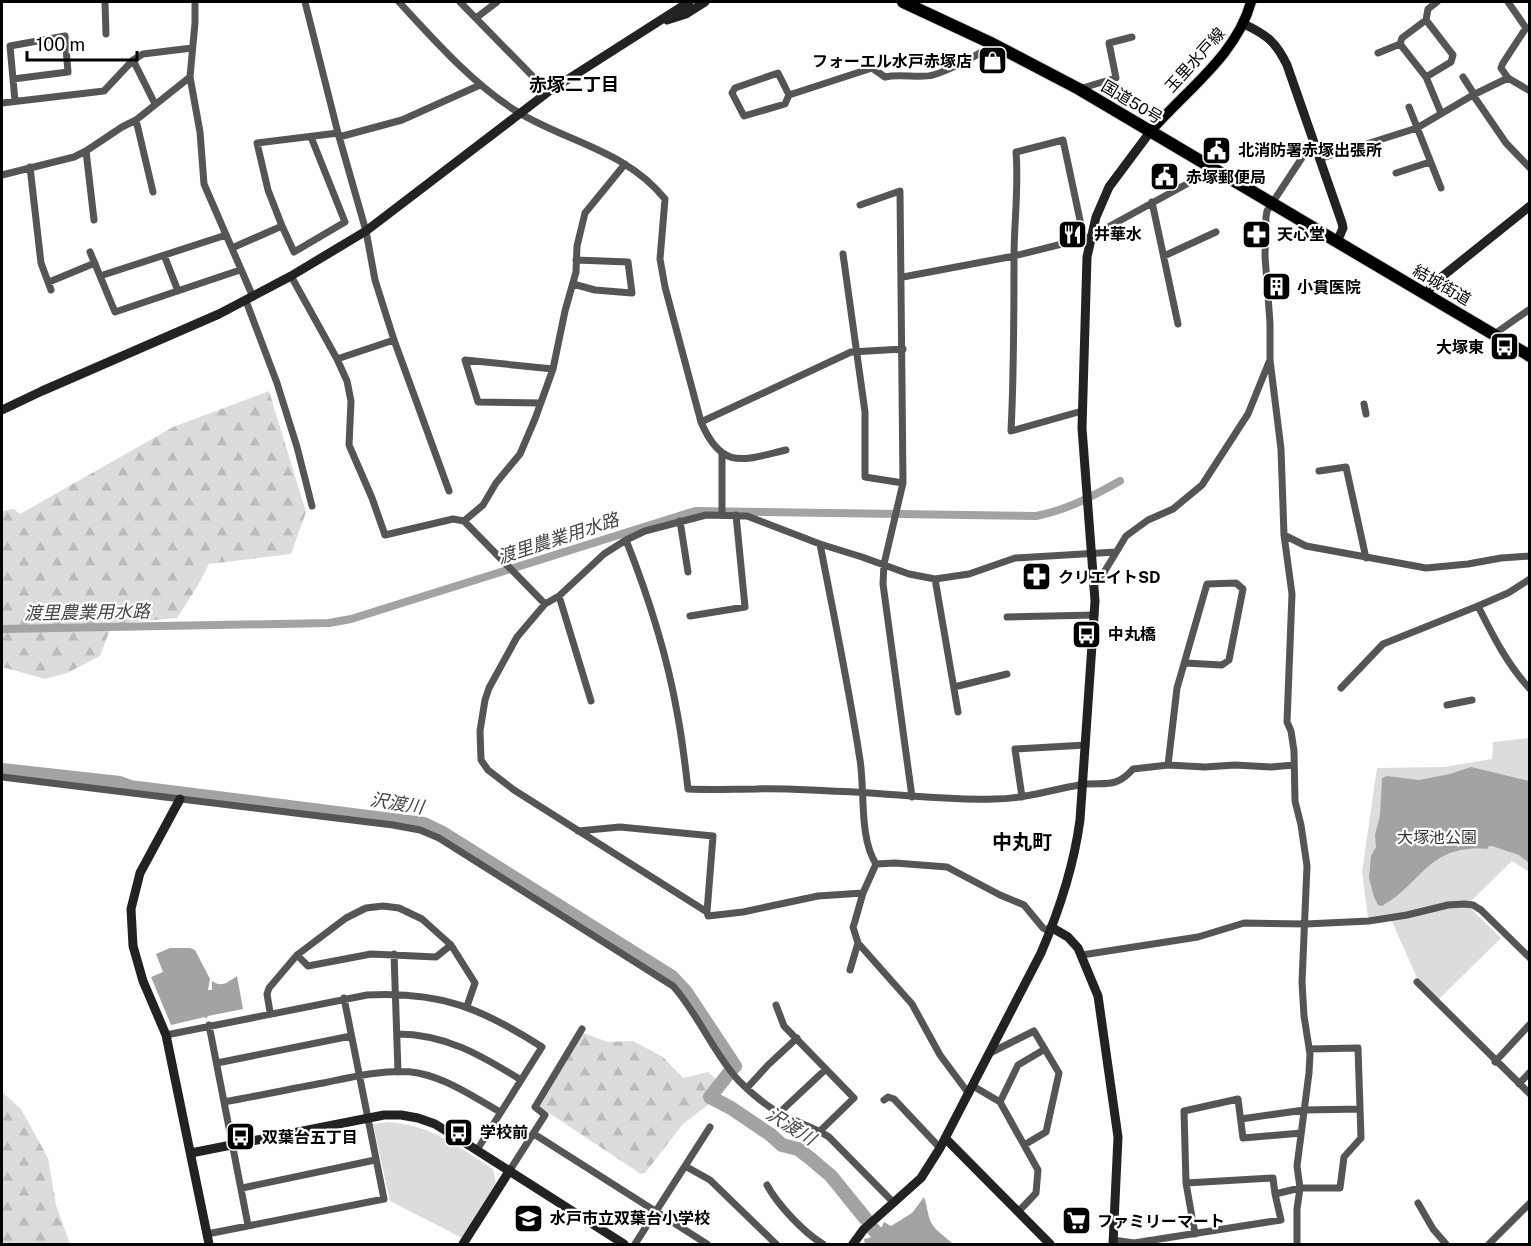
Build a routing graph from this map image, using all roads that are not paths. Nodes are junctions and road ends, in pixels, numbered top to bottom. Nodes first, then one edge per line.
1 (105, 2) edge
2 (195, 2) edge
3 (305, 2) edge
4 (399, 2) edge
5 (460, 2) edge
6 (497, 2) edge
7 (689, 2) edge
8 (705, 2) edge
9 (903, 2) edge
10 (1251, 2) edge
11 (1437, 2) edge
12 (1508, 2) edge
13 (476, 18) junction
14 (1426, 20) junction
15 (660, 22) junction
16 (1244, 24) junction
17 (106, 34) dead end
18 (1132, 37) dead end
19 (993, 44) junction
20 (1400, 44) junction
21 (192, 48) junction
22 (1378, 53) dead end
23 (133, 60) junction
24 (190, 77) junction
25 (1426, 77) junction
26 (1463, 77) dead end
27 (1508, 78) junction
28 (13, 79) junction
29 (480, 85) junction
30 (1079, 89) junction
31 (1530, 91) edge
32 (548, 92) junction
33 (789, 95) junction
34 (1474, 95) junction
35 (15, 101) junction
36 (2, 103) edge
37 (155, 104) junction
38 (1409, 107) dead end
39 (520, 113) junction
40 (1442, 113) junction
41 (136, 120) junction
42 (1417, 128) junction
43 (1150, 132) junction
44 (339, 135) junction
45 (311, 137) junction
46 (1313, 141) junction
47 (87, 151) junction
48 (1319, 159) junction
49 (1430, 162) junction
50 (625, 164) junction
51 (30, 167) junction
52 (1530, 168) edge
53 (1396, 173) dead end
54 (1223, 174) junction
55 (2, 175) edge
56 (1441, 188) dead end
57 (153, 192) dead end
58 (1152, 202) junction
59 (1272, 204) junction
60 (860, 205) dead end
61 (1530, 206) edge
62 (94, 220) dead end
63 (282, 226) junction
64 (366, 231) junction
65 (1216, 232) dead end
66 (226, 235) junction
67 (1087, 238) junction
68 (1337, 242) junction
69 (232, 249) junction
70 (90, 252) dead end
71 (843, 254) dead end
72 (164, 255) junction
73 (1014, 256) junction
74 (1164, 256) junction
75 (576, 260) junction
76 (94, 263) junction
77 (240, 270) junction
78 (100, 276) junction
79 (291, 276) junction
80 (903, 277) junction
81 (49, 282) junction
82 (573, 284) junction
83 (51, 290) dead end
84 (178, 291) junction
85 (1425, 294) junction
86 (249, 299) junction
87 (1530, 309) edge
88 (1178, 324) dead end
89 (1493, 335) junction
90 (394, 340) junction
91 (903, 349) junction
92 (857, 352) junction
93 (1530, 356) edge
94 (338, 359) junction
95 (1270, 360) junction
96 (553, 369) junction
97 (541, 403) junction
98 (1364, 404) dead end
99 (2, 410) edge
100 (1082, 411) junction
101 (1366, 414) dead end
102 (701, 422) junction
103 (786, 450) dead end
104 (722, 454) junction
105 (1319, 471) dead end
106 (903, 483) junction
107 (449, 491) dead end
108 (312, 506) dead end
109 (722, 512) junction
110 (736, 515) junction
111 (464, 521) junction
112 (680, 521) junction
113 (1284, 535) junction
114 (626, 540) junction
115 (820, 544) junction
116 (1116, 552) junction
117 (1091, 554) junction
118 (1530, 556) edge
119 (1366, 558) junction
120 (884, 564) junction
121 (688, 572) dead end
122 (935, 579) junction
123 (1530, 579) edge
124 (1094, 581) junction
125 (559, 596) junction
126 (545, 604) junction
127 (1478, 606) junction
128 (1095, 615) junction
129 (690, 616) dead end
130 (1007, 617) dead end
131 (1185, 663) junction
132 (1007, 674) dead end
133 (954, 687) junction
134 (1341, 688) dead end
135 (1530, 689) edge
136 (1472, 700) dead end
137 (591, 701) dead end
138 (1447, 705) dead end
139 (958, 712) dead end
140 (1086, 745) junction
141 (1168, 765) junction
142 (1294, 765) junction
143 (2, 777) edge
144 (1082, 785) junction
145 (863, 792) junction
146 (912, 797) junction
147 (1022, 797) junction
148 (180, 800) junction
149 (578, 831) junction
150 (876, 864) junction
151 (863, 893) junction
152 (706, 912) junction
153 (1306, 924) junction
154 (1051, 929) junction
155 (858, 943) junction
156 (451, 945) junction
157 (394, 954) junction
158 (297, 955) junction
159 (1082, 955) junction
160 (1530, 958) edge
161 (850, 970) dead end
162 (1417, 982) dead end
163 (395, 993) junction
164 (344, 998) junction
165 (776, 1005) dead end
166 (467, 1006) junction
167 (270, 1012) junction
168 (1530, 1024) edge
169 (209, 1025) junction
170 (582, 1029) dead end
171 (397, 1034) junction
172 (166, 1035) junction
173 (351, 1036) junction
174 (797, 1038) junction
175 (1045, 1049) junction
176 (1309, 1049) junction
177 (990, 1053) junction
178 (1495, 1062) junction
179 (217, 1063) junction
180 (826, 1069) junction
181 (398, 1072) junction
182 (1530, 1072) edge
183 (359, 1076) junction
184 (521, 1080) junction
185 (1519, 1084) junction
186 (747, 1088) junction
187 (971, 1090) junction
188 (1530, 1094) edge
189 (884, 1100) dead end
190 (224, 1102) junction
191 (1000, 1102) junction
192 (1360, 1109) junction
193 (1304, 1110) junction
194 (500, 1112) junction
195 (779, 1113) junction
196 (369, 1117) junction
197 (1241, 1119) junction
198 (710, 1127) dead end
199 (820, 1131) junction
200 (1301, 1133) junction
201 (534, 1134) junction
202 (945, 1138) junction
203 (232, 1144) junction
204 (1024, 1145) junction
205 (940, 1148) junction
206 (477, 1150) junction
207 (191, 1153) junction
208 (375, 1160) junction
209 (685, 1166) junction
210 (510, 1170) junction
211 (1186, 1183) junction
212 (766, 1185) dead end
213 (242, 1188) junction
214 (1300, 1188) junction
215 (1275, 1194) junction
216 (894, 1203) junction
217 (1418, 1203) dead end
218 (1530, 1203) edge
219 (656, 1211) junction
220 (1018, 1212) junction
221 (248, 1225) junction
222 (207, 1234) junction
223 (1195, 1234) junction
224 (1113, 1242) edge
225 (209, 1245) edge
226 (463, 1245) edge
227 (624, 1245) edge
228 (635, 1245) edge
229 (707, 1245) edge
230 (776, 1245) edge
231 (823, 1245) edge
232 (853, 1245) edge
233 (1050, 1245) edge
234 (1297, 1245) edge
235 (1446, 1245) edge
236 (1489, 1245) edge

1 - 17 street
2 - 21 street
3 - 44 street
4 - 29 street
5 - 13 street
6 - 13 street
7 - 15 street
8 - 15 street
9 - 19 highway, 国道50号
10 - 16 main road, 玉里水戸線
11 - 14 street
12 - 27 street
13 - 32 street
14 - 20 street
14 - 25 street
15 - 32 street
16 - 43 main road, 玉里水戸線
16 - 46 street
18 - 30 street
19 - 30 highway, 国道50号
19 - 33 street
20 - 22 street
20 - 25 street
21 - 23 street
21 - 24 street
23 - 35 street
23 - 37 street
24 - 37 street
24 - 66 street
25 - 40 street
26 - 34 street
27 - 31 street
27 - 34 street
28 - 28 street
28 - 35 street
29 - 39 street
29 - 44 street
30 - 43 highway, 国道50号
32 - 39 street
33 - 33 street
34 - 40 street
34 - 52 street
35 - 36 street
37 - 41 street
38 - 42 street
39 - 50 street
39 - 64 street
40 - 42 street
41 - 47 street
41 - 57 street
42 - 48 street
42 - 49 street
43 - 54 highway, 国道50号
43 - 67 street
44 - 45 street
44 - 64 street
45 - 63 street
45 - 63 street
46 - 48 street
46 - 59 street
47 - 51 street
47 - 62 street
48 - 68 street
49 - 53 street
49 - 56 street
50 - 75 street
50 - 102 street
51 - 55 street
51 - 81 street
54 - 58 street
54 - 59 highway, 国道50号
58 - 67 street
58 - 74 street
59 - 68 highway, 国道50号
59 - 95 street
60 - 80 street
61 - 85 street
63 - 69 street
64 - 79 street
64 - 90 street
65 - 74 street
66 - 69 street
66 - 72 street
67 - 73 street
67 - 73 street
67 - 100 street
68 - 85 highway, 結城街道
69 - 77 street
70 - 76 street
71 - 92 street
72 - 78 street
72 - 84 street
73 - 80 street
73 - 100 street
74 - 88 street
75 - 82 street
75 - 82 street
76 - 78 street
76 - 81 street
77 - 84 street
77 - 86 street
78 - 84 street
79 - 86 street
79 - 94 street
80 - 91 street
81 - 83 street
82 - 96 street
85 - 89 highway, 結城街道
86 - 99 street
86 - 108 street
87 - 89 street
89 - 93 highway, 結城街道
90 - 94 street
90 - 107 street
91 - 92 street
91 - 106 street
92 - 102 street
92 - 106 street
94 - 111 street
95 - 113 street
95 - 116 street
96 - 97 street
96 - 97 street
97 - 111 street
98 - 101 street
100 - 117 street
102 - 104 street
103 - 104 street
104 - 109 street
105 - 119 street
106 - 120 street
109 - 110 street
109 - 112 street
110 - 115 street
110 - 129 street
111 - 126 street
112 - 114 street
112 - 121 street
113 - 119 street
113 - 142 street
114 - 125 street
114 - 145 street
115 - 120 street
115 - 145 street
116 - 117 street
116 - 124 street
117 - 122 street
117 - 124 street
118 - 119 street
120 - 122 street
120 - 146 street
122 - 133 street
123 - 127 street
124 - 128 street
125 - 126 street
125 - 137 street
126 - 149 street
127 - 134 street
127 - 135 street
128 - 130 street
128 - 140 street
131 - 131 street
131 - 141 street
132 - 133 street
133 - 139 street
136 - 138 street
140 - 144 street
140 - 147 street
141 - 142 street
141 - 144 street
142 - 153 street
143 - 148 street
144 - 147 street
144 - 154 street
145 - 146 street
145 - 150 street
146 - 147 street
148 - 172 street
148 - 186 street
149 - 152 street
149 - 152 street
150 - 151 street
150 - 154 street
151 - 152 street
151 - 155 street
153 - 159 street
153 - 160 street
153 - 176 street
154 - 159 street
154 - 177 street
155 - 161 street
155 - 187 street
156 - 157 street
156 - 158 street
156 - 166 street
157 - 158 street
157 - 163 street
158 - 167 street
159 - 224 street
162 - 178 street
163 - 164 street
163 - 166 street
163 - 171 street
164 - 167 street
164 - 173 street
165 - 174 street
166 - 184 street
167 - 169 street
168 - 178 street
169 - 172 street
169 - 179 street
170 - 201 street
171 - 181 street
171 - 184 street
172 - 207 street
173 - 179 street
173 - 183 street
174 - 180 street
174 - 186 street
175 - 177 street
175 - 191 street
175 - 204 street
176 - 192 street
176 - 193 street
177 - 187 street
178 - 185 street
179 - 190 street
180 - 195 street
180 - 199 street
181 - 183 street
181 - 194 street
182 - 185 street
183 - 190 street
183 - 196 street
184 - 194 street
185 - 188 street
186 - 195 street
187 - 191 street
187 - 202 street
189 - 205 street
190 - 203 street
191 - 204 street
192 - 193 street
192 - 214 street
193 - 197 street
193 - 200 street
194 - 206 street
195 - 199 street
196 - 203 street
196 - 206 street
196 - 208 street
197 - 200 street
197 - 211 street
198 - 209 street
199 - 216 street
200 - 214 street
201 - 210 street
201 - 219 street
202 - 205 street
202 - 220 street
203 - 207 street
203 - 213 street
204 - 220 street
205 - 216 street
206 - 210 street
207 - 222 street
208 - 213 street
208 - 221 street
209 - 219 street
209 - 230 street
210 - 226 street
210 - 227 street
211 - 215 street
211 - 223 street
212 - 231 street
213 - 221 street
214 - 215 street
214 - 234 street
215 - 223 street
216 - 232 street
217 - 235 street
218 - 236 street
219 - 228 street
219 - 229 street
220 - 233 street
221 - 222 street
222 - 225 street
223 - 224 street

